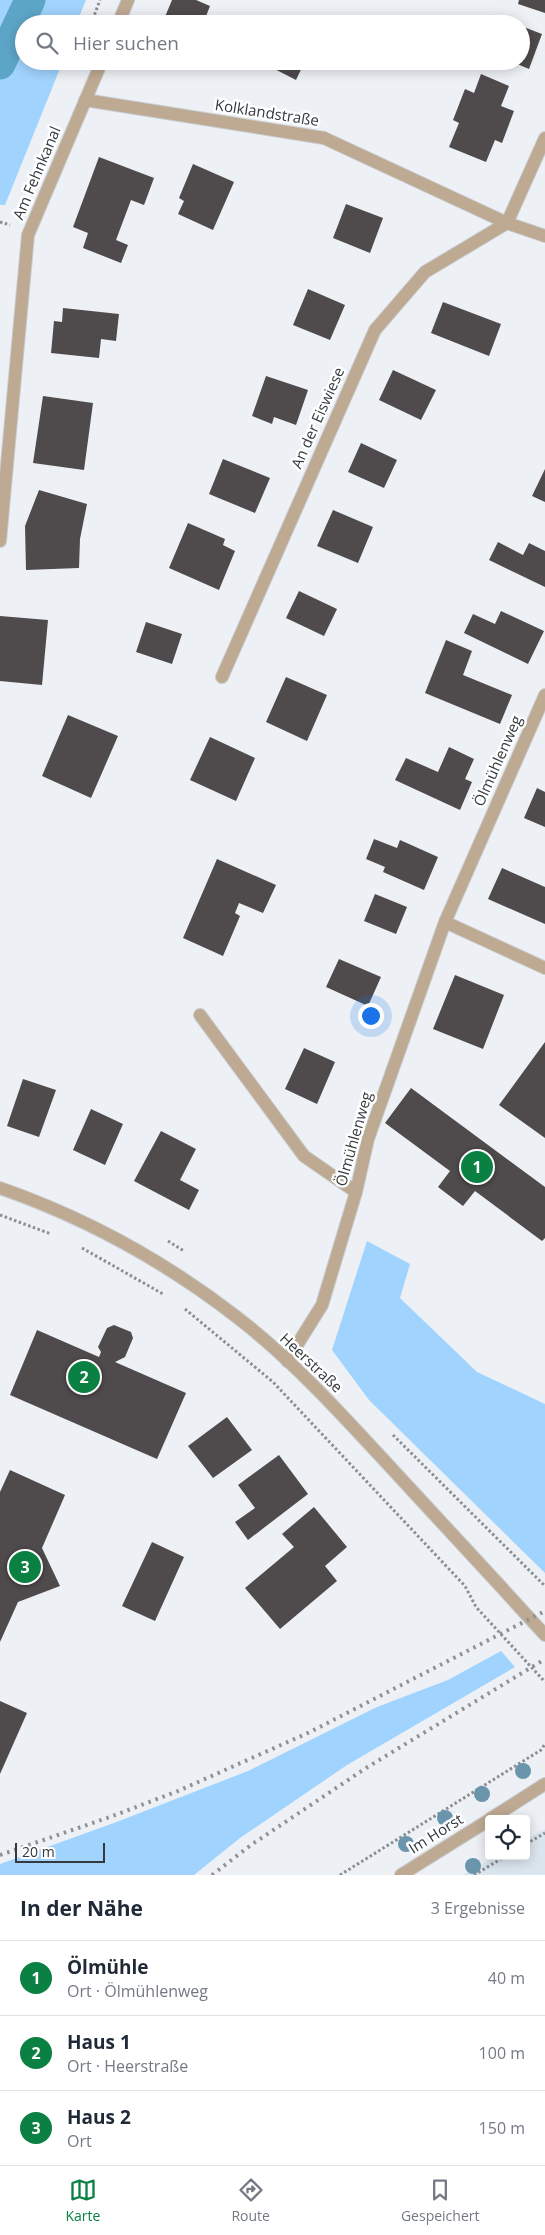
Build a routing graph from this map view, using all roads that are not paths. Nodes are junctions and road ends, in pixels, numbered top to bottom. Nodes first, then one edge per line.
1 (128, 0) edge
2 (122, 15) edge
3 (98, 70) edge
4 (85, 100) junction
5 (545, 138) edge
6 (508, 223) junction
7 (545, 236) edge
8 (0, 540) edge
9 (222, 677) dead end
10 (545, 695) edge
11 (445, 922) junction
12 (545, 968) edge
13 (200, 1015) dead end
14 (0, 1188) edge
15 (356, 1192) junction
16 (287, 1361) junction
17 (545, 1635) edge
18 (545, 1784) edge
19 (495, 1815) edge
20 (485, 1822) edge
21 (401, 1875) edge

1 - 2 street
3 - 4 street, Am Fehnkanal
4 - 6 street, Kolklandstraße
4 - 8 street, Am Fehnkanal
5 - 6 street
6 - 7 street, Kolklandstraße
6 - 9 street, An der Eiswiese
10 - 11 street, Ölmühlenweg
11 - 12 street
11 - 15 street, Ölmühlenweg
13 - 15 street
14 - 16 street, Heerstraße
15 - 16 street, Ölmühlenweg
16 - 17 street, Heerstraße
18 - 19 street, Im Horst
20 - 21 street, Im Horst

